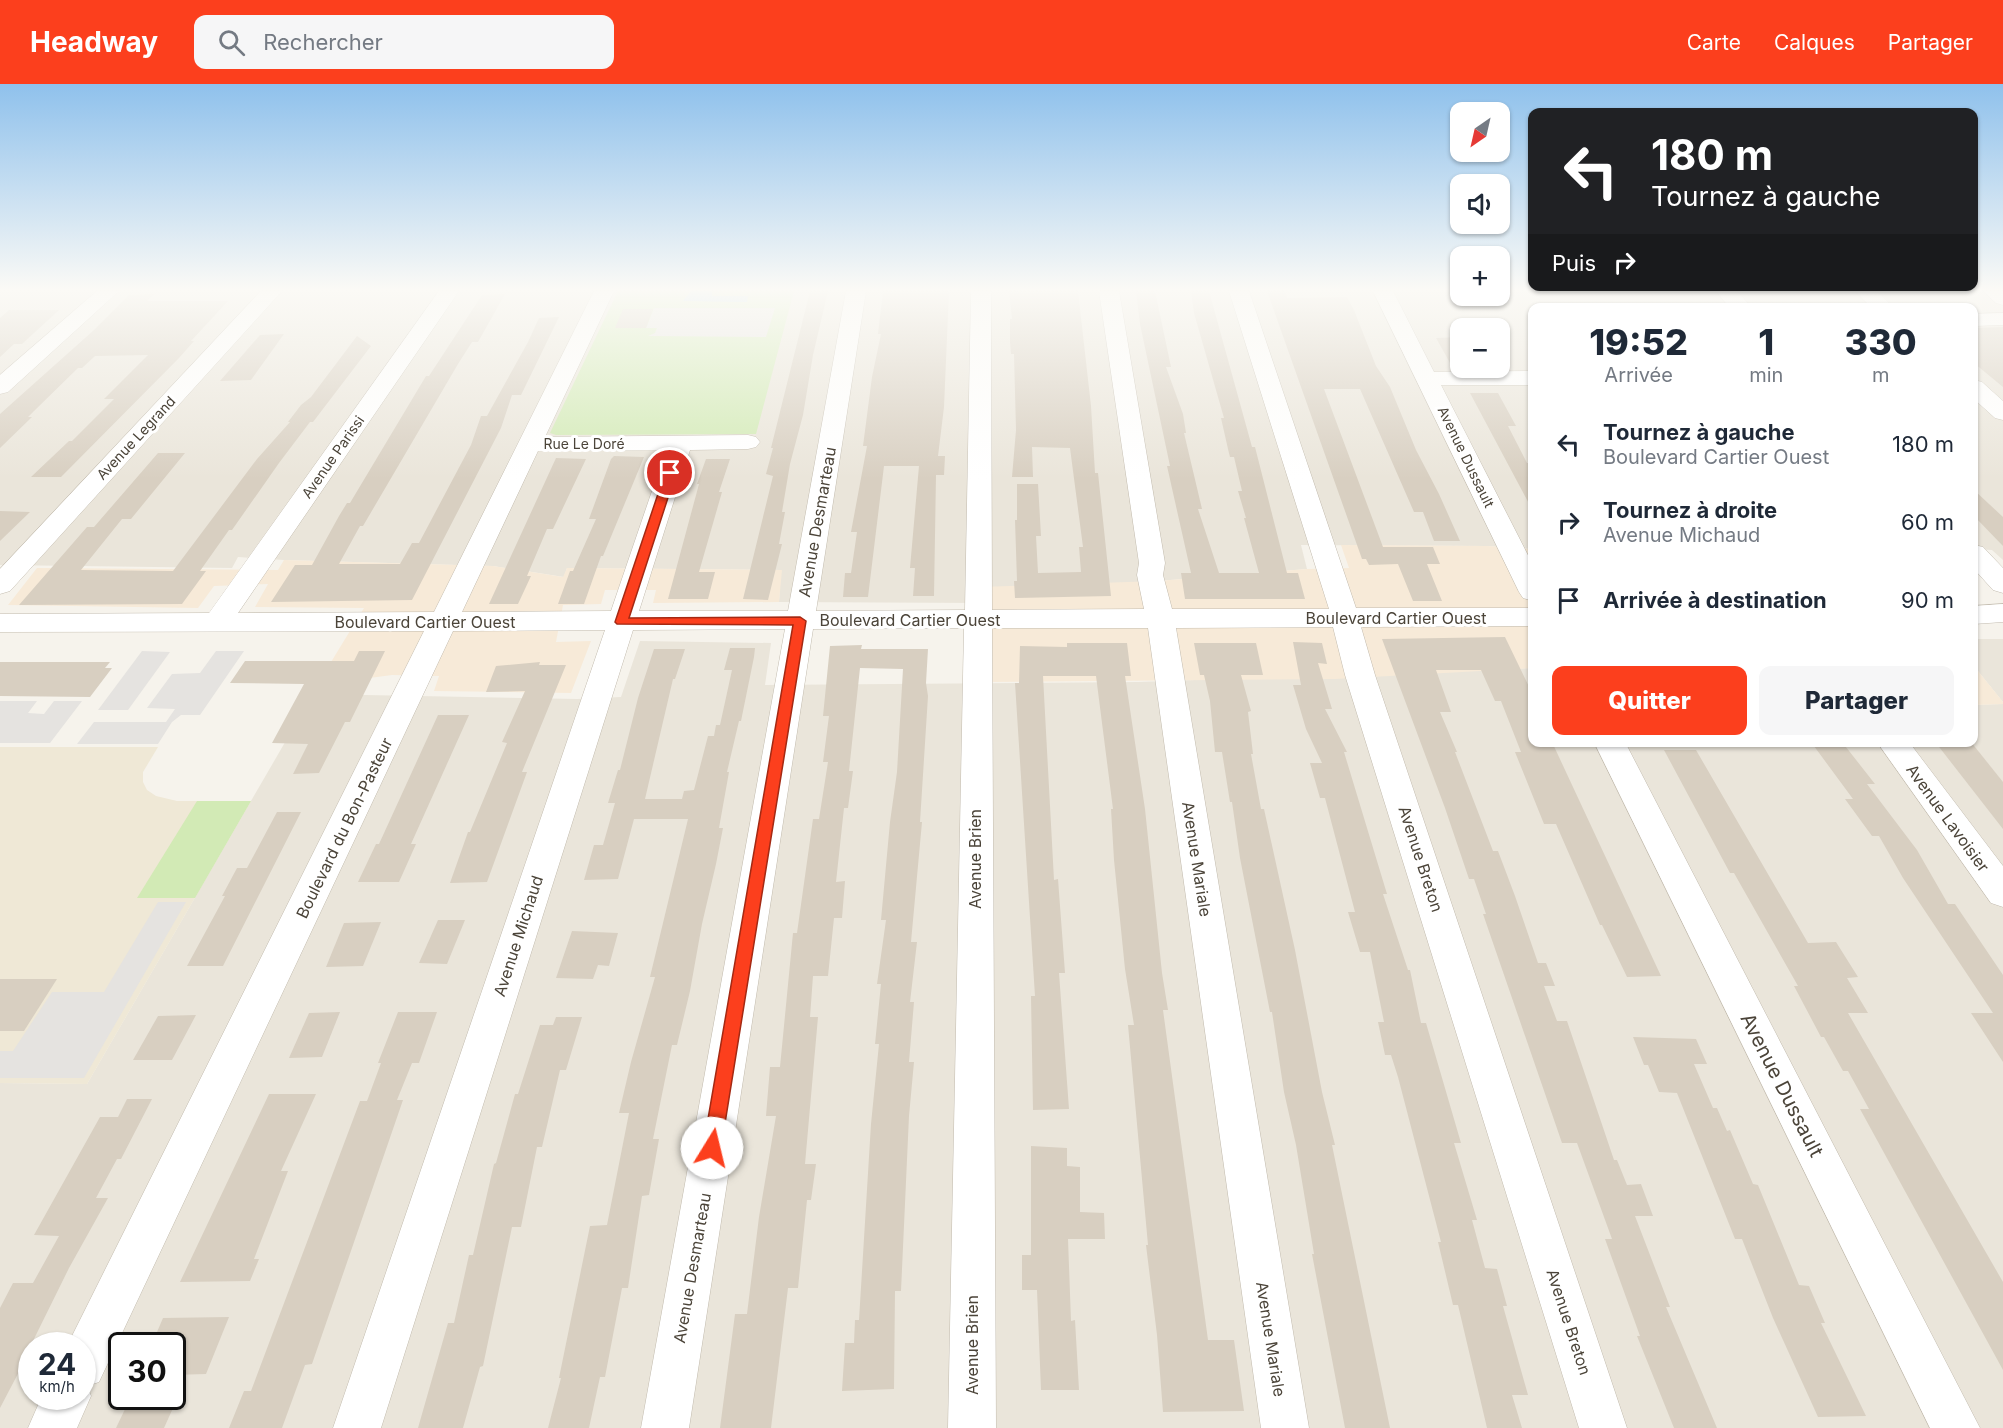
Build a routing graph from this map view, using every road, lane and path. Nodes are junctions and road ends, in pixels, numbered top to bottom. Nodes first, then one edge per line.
1 (38, 354) edge
2 (214, 354) edge
3 (405, 354) edge
4 (573, 354) edge
5 (845, 354) edge
6 (980, 354) edge
7 (1119, 354) edge
8 (1259, 354) edge
9 (1414, 354) edge
10 (1528, 378) edge
11 (1427, 379) junction
12 (0, 387) edge
13 (1978, 391) edge
14 (2003, 413) edge
15 (747, 442) dead end
16 (680, 443) junction
17 (529, 444) junction
18 (1978, 557) edge
19 (1528, 582) edge
20 (2003, 584) edge
21 (0, 585) edge
22 (2003, 613) edge
23 (1978, 615) edge
24 (1344, 618) junction
25 (1528, 618) edge
26 (1160, 619) junction
27 (977, 620) junction
28 (800, 621) junction
29 (217, 622) junction
30 (444, 622) junction
31 (621, 622) junction
32 (0, 623) edge
33 (1612, 747) edge
34 (1896, 747) edge
35 (2003, 893) edge
36 (96, 1336) edge
37 (60, 1410) edge
38 (52, 1428) edge
39 (357, 1428) edge
40 (665, 1428) edge
41 (972, 1428) edge
42 (1285, 1428) edge
43 (1603, 1428) edge
44 (1956, 1428) edge

1 - 12 street
2 - 21 street, Avenue Legrand
3 - 29 street, Avenue Parissi
4 - 17 street, Boulevard du Bon-Pasteur
5 - 28 street, Avenue Desmarteau
6 - 27 street, Avenue Brien
7 - 26 street, Avenue Mariale
8 - 24 street, Avenue Breton
9 - 11 street, Avenue Dussault
10 - 11 street
11 - 19 street, Avenue Dussault
13 - 14 street
15 - 16 street, Rue Le Doré
16 - 17 street, Rue Le Doré
16 - 31 street, Avenue Michaud
17 - 30 street, Boulevard du Bon-Pasteur
18 - 20 street
22 - 23 street
24 - 25 street, Boulevard Cartier Ouest
24 - 26 street, Boulevard Cartier Ouest
24 - 43 street, Avenue Breton
26 - 27 street, Boulevard Cartier Ouest
26 - 42 street, Avenue Mariale
27 - 28 street, Boulevard Cartier Ouest
27 - 41 street, Avenue Brien
28 - 31 street, Boulevard Cartier Ouest
28 - 40 street, Avenue Desmarteau
29 - 30 street, Boulevard Cartier Ouest
29 - 32 street, Boulevard Cartier Ouest
30 - 31 street, Boulevard Cartier Ouest
30 - 36 street, Boulevard du Bon-Pasteur
31 - 39 street, Avenue Michaud
33 - 44 street, Avenue Dussault
34 - 35 street, Avenue Lavoisier
37 - 38 street

